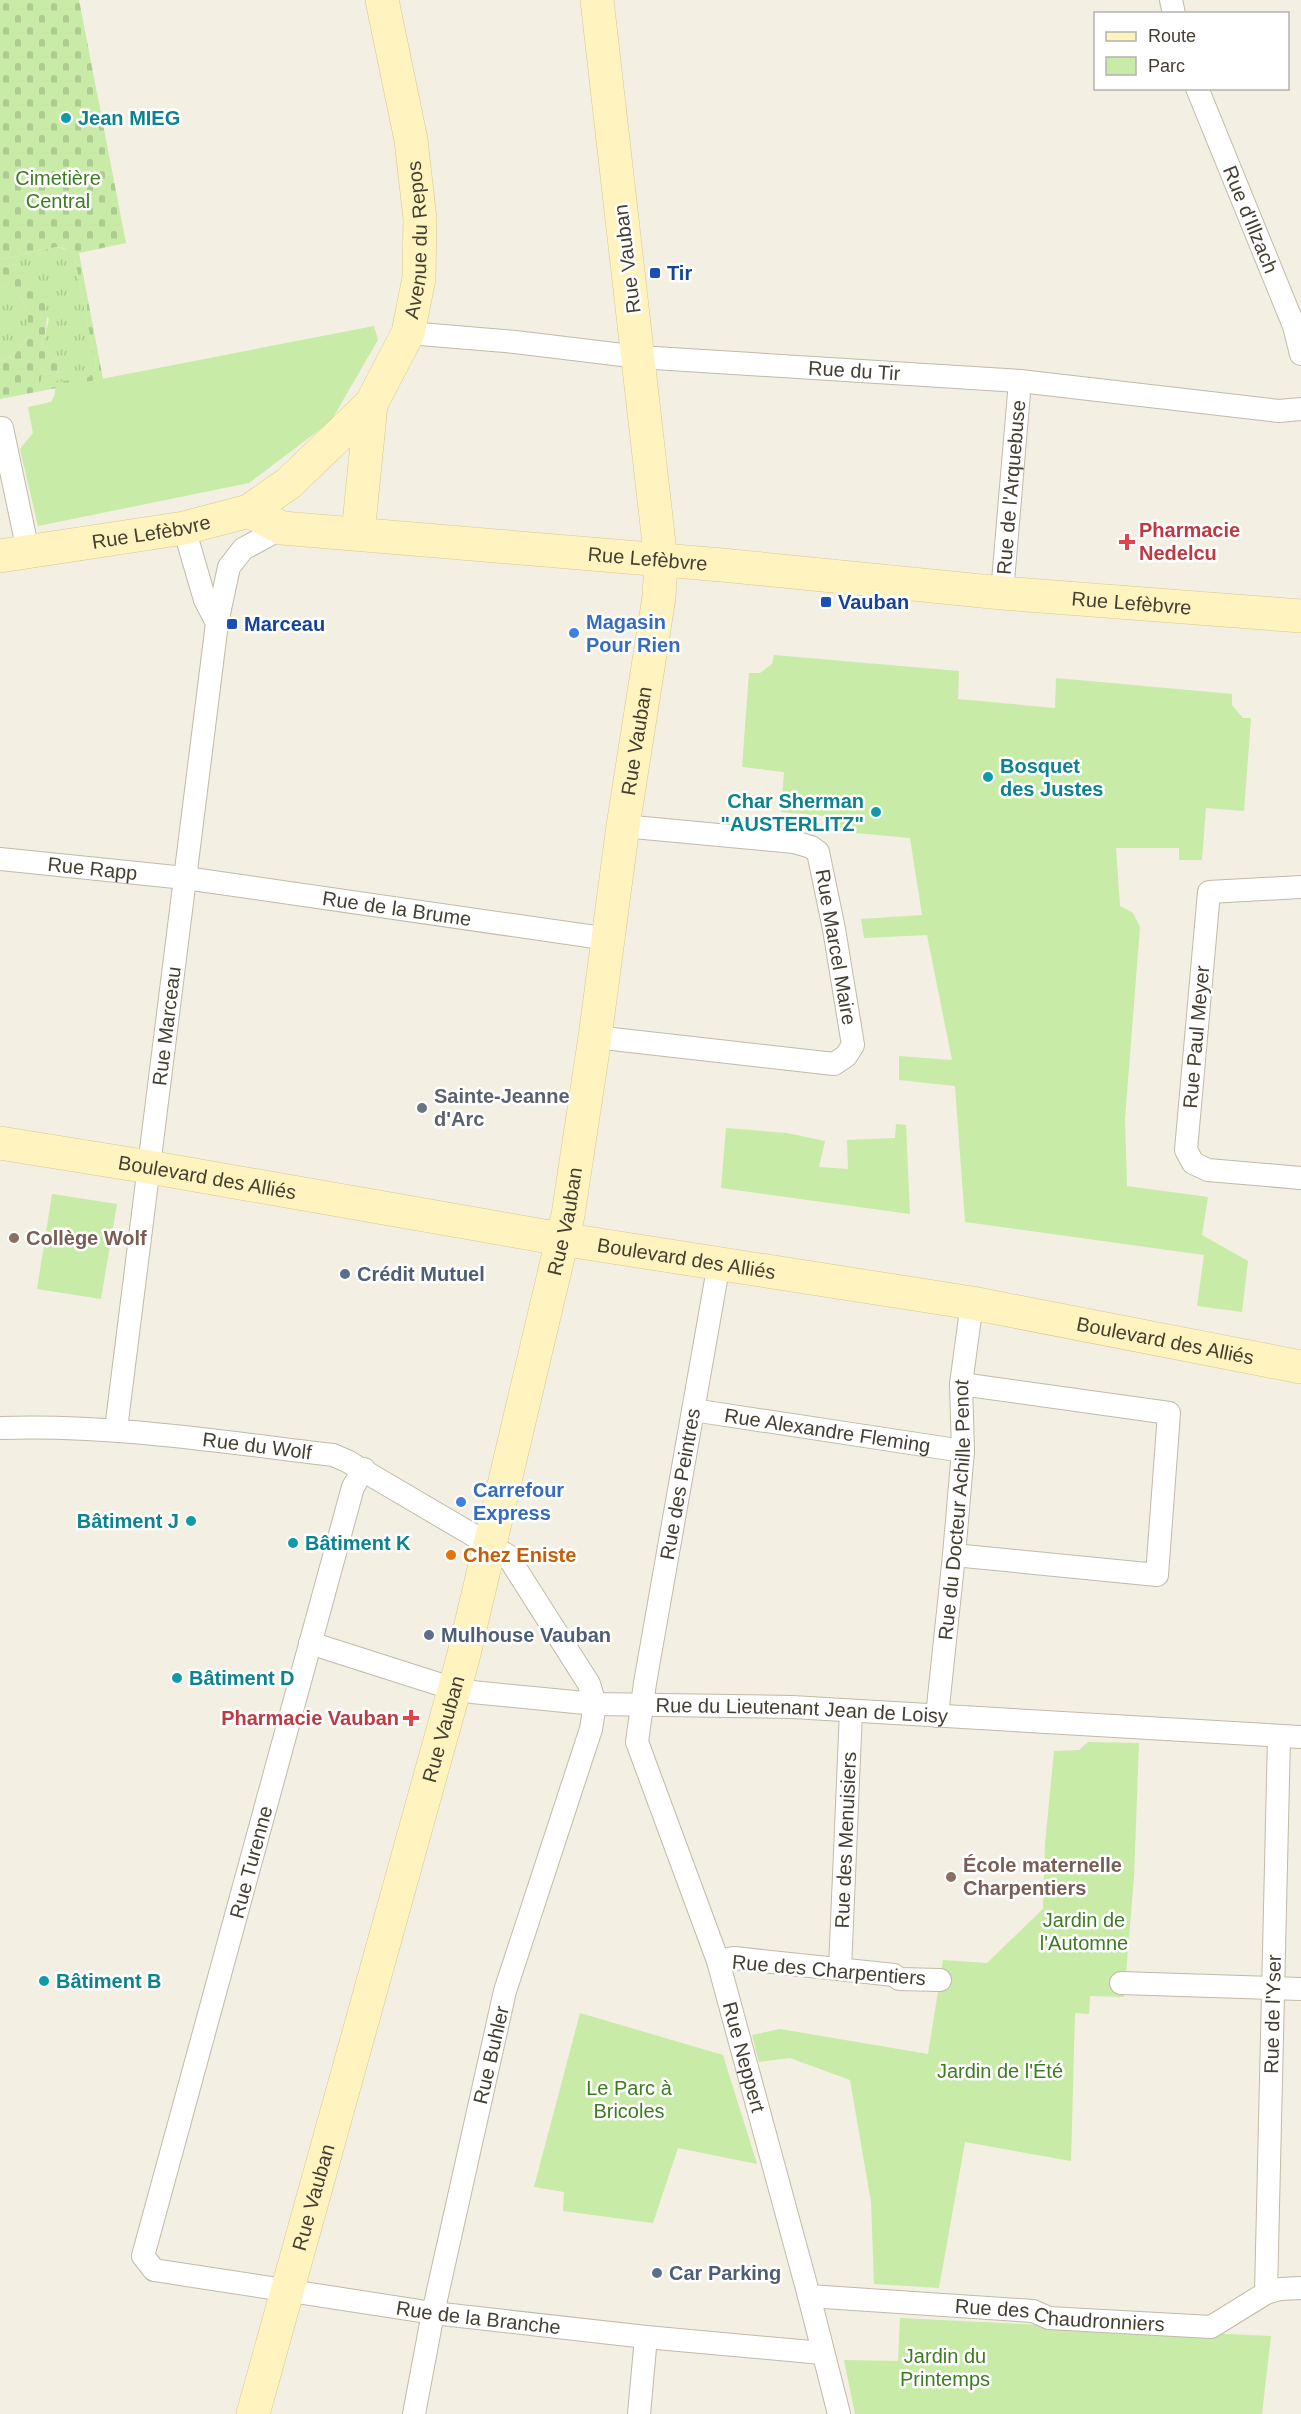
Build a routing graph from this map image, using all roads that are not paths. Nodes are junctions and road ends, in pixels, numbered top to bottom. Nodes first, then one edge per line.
1 (382, 0) edge
2 (597, 0) edge
3 (1198, 90) edge
4 (408, 333) junction
5 (1301, 354) edge
6 (639, 357) junction
7 (1020, 381) junction
8 (371, 404) junction
9 (1301, 409) edge
10 (2, 428) dead end
11 (249, 511) junction
12 (184, 528) junction
13 (282, 528) junction
14 (358, 534) junction
15 (14, 554) edge
16 (661, 561) junction
17 (1002, 593) junction
18 (1301, 616) edge
19 (217, 623) junction
20 (623, 826) junction
21 (0, 859) edge
22 (185, 878) junction
23 (1301, 887) edge
24 (609, 939) junction
25 (595, 1037) junction
26 (0, 1143) edge
27 (149, 1167) junction
28 (1301, 1178) edge
29 (561, 1239) junction
30 (719, 1263) junction
31 (972, 1303) junction
32 (1301, 1367) edge
33 (962, 1384) junction
34 (693, 1410) junction
35 (0, 1428) edge
36 (116, 1429) junction
37 (963, 1451) junction
38 (364, 1469) junction
39 (491, 1545) junction
40 (954, 1555) junction
41 (310, 1643) junction
42 (454, 1689) junction
43 (595, 1704) junction
44 (641, 1706) junction
45 (851, 1711) junction
46 (936, 1716) junction
47 (1290, 1737) edge
48 (718, 1961) junction
49 (840, 1970) junction
50 (940, 1980) dead end
51 (1120, 1983) dead end
52 (1274, 1987) junction
53 (1301, 1989) edge
54 (143, 2256) joint
55 (1301, 2288) edge
56 (287, 2291) junction
57 (1266, 2293) junction
58 (809, 2296) junction
59 (433, 2313) junction
60 (645, 2337) junction
61 (822, 2353) junction
62 (253, 2414) edge
63 (414, 2414) edge
64 (639, 2414) edge
65 (838, 2414) edge

1 - 4 main road, Avenue du Repos
2 - 6 main road, Rue Vauban
3 - 5 street, Rue d'Illzach
4 - 6 street, Rue du Tir
4 - 8 main road, Avenue du Repos
6 - 7 street, Rue du Tir
6 - 16 main road, Rue Vauban
7 - 9 street, Rue du Tir
7 - 17 street, Rue de l'Arquebuse
8 - 11 main road, Avenue du Repos
8 - 14 main road, Avenue du Repos
10 - 15 street
11 - 12 main road, Rue Lefèbvre
11 - 13 main road, Rue Lefèbvre
12 - 15 main road, Rue Lefèbvre
12 - 19 street
13 - 14 main road, Rue Lefèbvre
13 - 19 street, Rue Marceau
14 - 16 main road, Rue Lefèbvre
16 - 17 main road, Rue Lefèbvre
16 - 20 main road, Rue Vauban
17 - 18 main road, Rue Lefèbvre
19 - 22 street, Rue Marceau
20 - 24 main road, Rue Vauban
20 - 25 street, Rue Marcel Maire
21 - 22 street, Rue Rapp
22 - 24 street, Rue de la Brume
22 - 27 street, Rue Marceau
23 - 28 street, Rue Paul Meyer
24 - 25 main road, Rue Vauban
25 - 29 main road, Rue Vauban
26 - 27 main road, Boulevard des Alliés
27 - 29 main road, Boulevard des Alliés
27 - 36 street, Rue Marceau
29 - 30 main road, Boulevard des Alliés
29 - 39 main road, Rue Vauban
30 - 31 main road, Boulevard des Alliés
30 - 34 street, Rue des Peintres
31 - 32 main road, Boulevard des Alliés
31 - 33 street, Rue du Docteur Achille Penot
33 - 37 street, Rue du Docteur Achille Penot
33 - 40 street
34 - 37 street, Rue Alexandre Fleming
34 - 44 street, Rue des Peintres
35 - 36 street, Rue du Wolf
36 - 38 street, Rue du Wolf
37 - 40 street, Rue du Docteur Achille Penot
38 - 39 street, Rue du Wolf
38 - 41 street, Rue Turenne
39 - 42 main road, Rue Vauban
39 - 43 street
40 - 46 street, Rue du Docteur Achille Penot
41 - 42 street, Rue du Lieutenant Jean de Loisy
41 - 54 street, Rue Turenne
42 - 43 street, Rue du Lieutenant Jean de Loisy
42 - 56 main road, Rue Vauban
43 - 44 street, Rue du Lieutenant Jean de Loisy
43 - 59 street, Rue Buhler
44 - 45 street, Rue du Lieutenant Jean de Loisy
44 - 48 street, Rue Neppert
45 - 46 street, Rue du Lieutenant Jean de Loisy
45 - 49 street, Rue des Menuisiers
46 - 47 street, Rue du Lieutenant Jean de Loisy
47 - 52 street, Rue de l'Yser
48 - 49 street, Rue des Charpentiers
48 - 58 street, Rue Neppert
49 - 50 street, Rue des Charpentiers
51 - 52 street
52 - 53 street
52 - 57 street, Rue de l'Yser
54 - 56 street, Rue de la Branche
55 - 57 street, Rue des Chaudronniers
56 - 59 street, Rue de la Branche
56 - 62 main road, Rue Vauban
57 - 58 street, Rue des Chaudronniers
58 - 61 street, Rue Neppert
59 - 60 street, Rue de la Branche
59 - 63 street, Rue Buhler
60 - 61 street, Rue de la Branche
60 - 64 street
61 - 65 street, Rue Neppert

